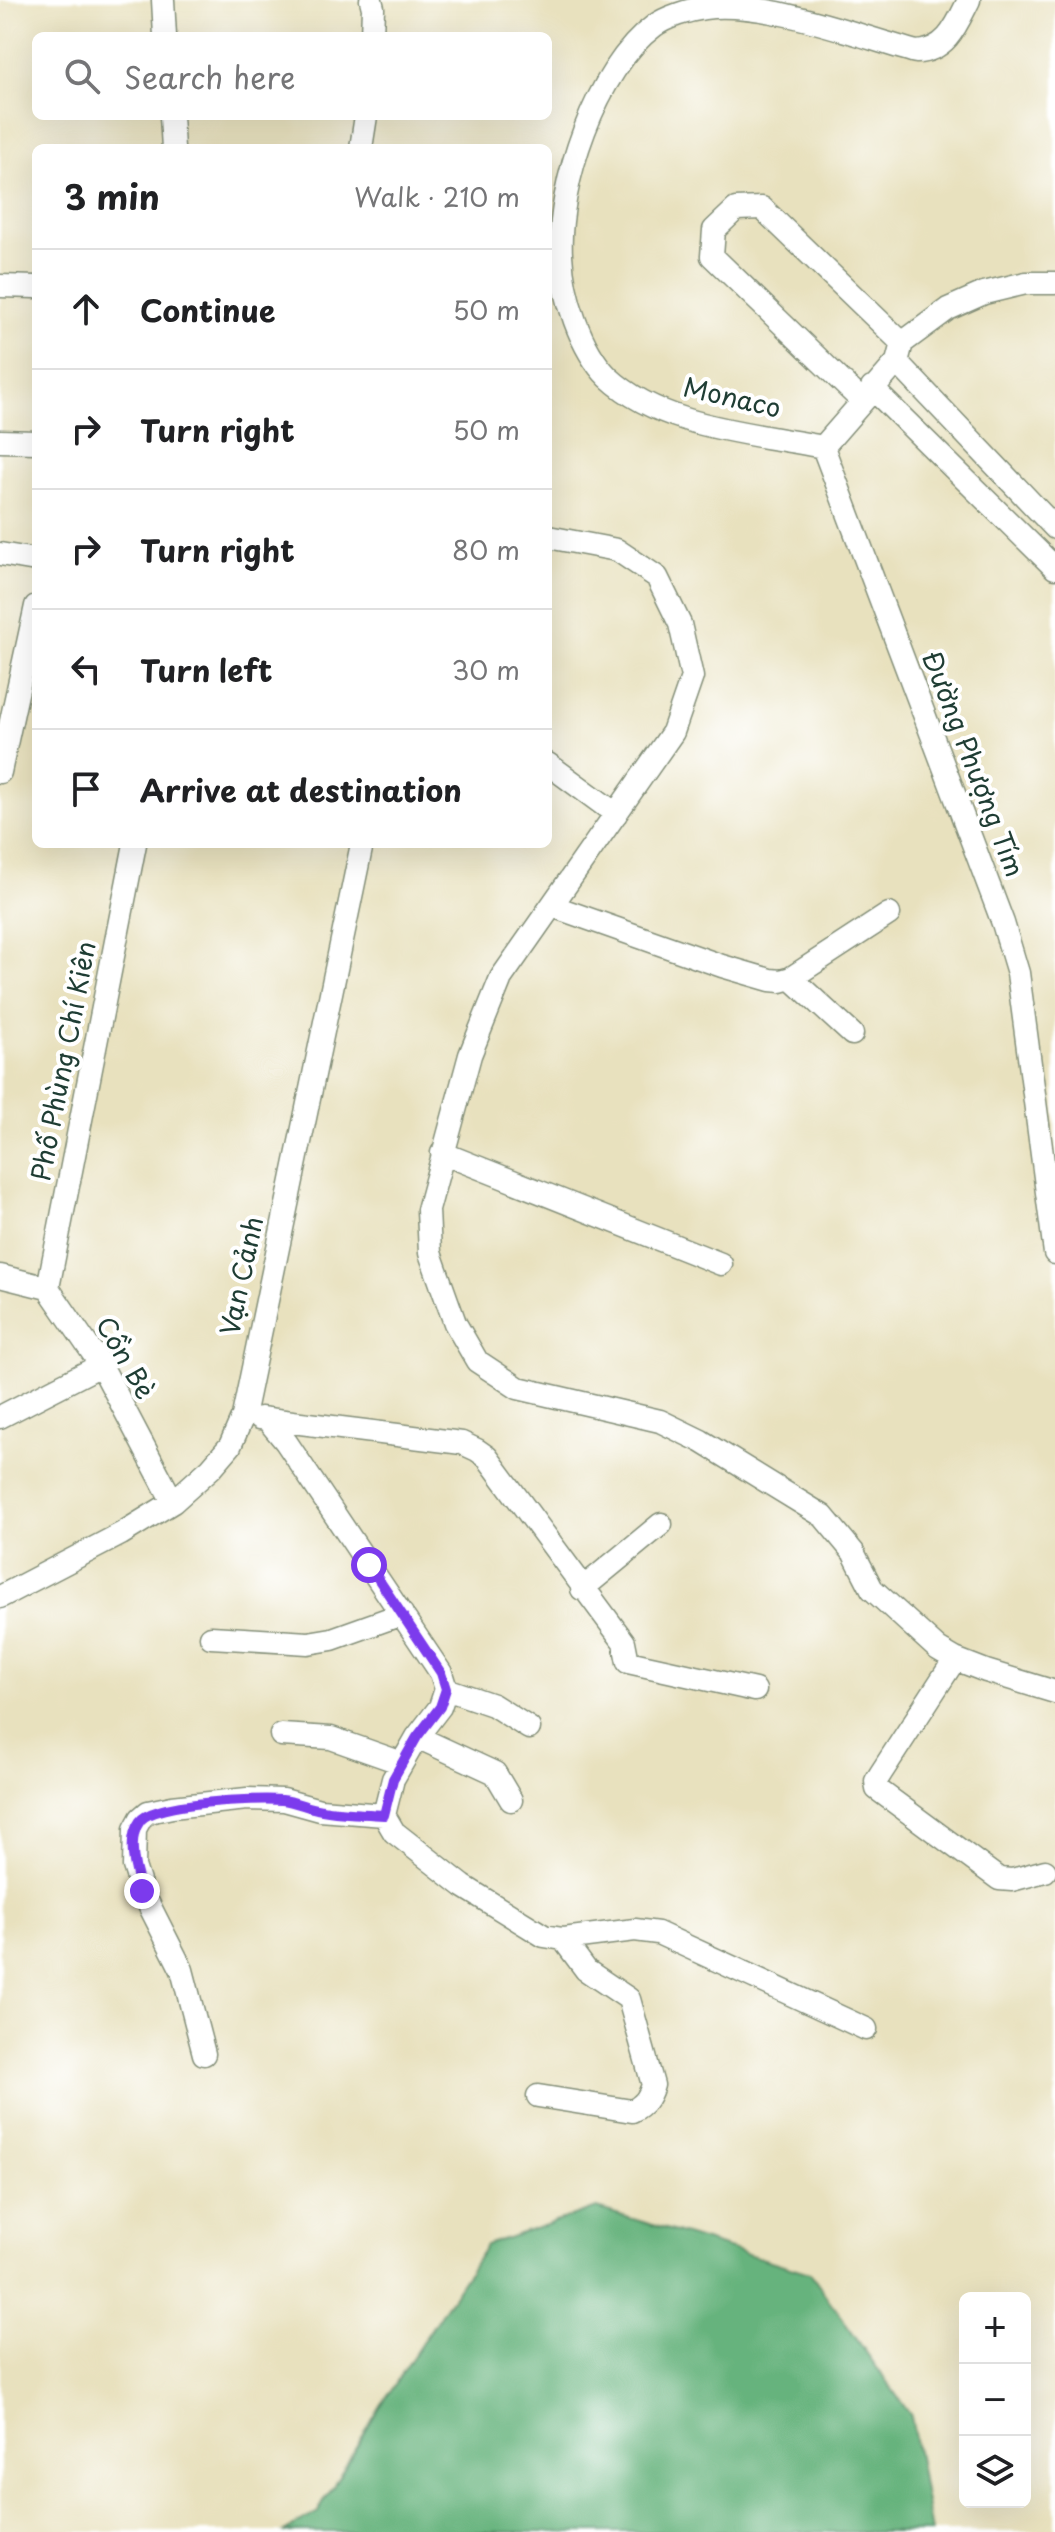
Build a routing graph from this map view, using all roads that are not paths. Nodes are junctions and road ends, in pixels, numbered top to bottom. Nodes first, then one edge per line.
1 (163, 0) edge
2 (371, 0) edge
3 (969, 0) edge
4 (165, 32) edge
5 (372, 32) edge
6 (171, 120) edge
7 (365, 120) edge
8 (173, 144) edge
9 (362, 144) edge
10 (1055, 283) edge
11 (0, 286) edge
12 (32, 287) edge
13 (900, 353) junction
14 (867, 394) junction
15 (0, 441) edge
16 (32, 442) edge
17 (823, 447) junction
18 (1055, 528) edge
19 (552, 538) edge
20 (0, 554) edge
21 (32, 559) edge
22 (1055, 568) edge
23 (32, 624) edge
24 (552, 767) edge
25 (0, 772) edge
26 (616, 814) junction
27 (134, 848) edge
28 (361, 848) edge
29 (552, 906) junction
30 (889, 914) dead end
31 (791, 978) junction
32 (852, 1034) dead end
33 (442, 1153) junction
34 (1055, 1253) edge
35 (721, 1264) dead end
36 (0, 1276) edge
37 (48, 1288) junction
38 (101, 1365) junction
39 (243, 1416) junction
40 (0, 1417) edge
41 (267, 1419) junction
42 (173, 1502) junction
43 (661, 1524) dead end
44 (582, 1589) junction
45 (0, 1597) edge
46 (402, 1614) junction
47 (211, 1637) dead end
48 (955, 1659) junction
49 (446, 1689) junction
50 (755, 1690) dead end
51 (1055, 1692) edge
52 (529, 1728) dead end
53 (281, 1735) dead end
54 (417, 1737) junction
55 (402, 1763) junction
56 (511, 1800) dead end
57 (384, 1815) junction
58 (1045, 1871) dead end
59 (563, 1939) junction
60 (866, 2029) dead end
61 (204, 2054) dead end
62 (538, 2096) dead end

1 - 4 street
2 - 5 street
3 - 17 street, Monaco
6 - 8 street
7 - 9 street
10 - 13 street
11 - 12 street
13 - 14 street
13 - 14 street
13 - 18 street
14 - 17 street
14 - 22 street
15 - 16 street
17 - 34 street, Đường Phượng Tím
19 - 26 street
20 - 21 street
23 - 25 street
24 - 26 street
26 - 29 street
27 - 37 street, Phố Phùng Chí Kiên
28 - 39 street, Vạn Cảnh
29 - 31 street
29 - 33 street
30 - 31 street
31 - 32 street
33 - 35 street
33 - 48 street
36 - 37 street
37 - 38 street, Cồn Bè
38 - 40 street
38 - 42 street, Cồn Bè
39 - 41 street
39 - 42 street, Vạn Cảnh
41 - 44 street
41 - 46 street
42 - 45 street, Vạn Cảnh
43 - 44 street
44 - 50 street
46 - 47 street
46 - 49 street
48 - 51 street
48 - 58 street
49 - 52 street
49 - 54 street
53 - 55 street
54 - 55 street
54 - 56 street
55 - 57 street
57 - 59 street
57 - 61 street
59 - 60 street
59 - 62 street

